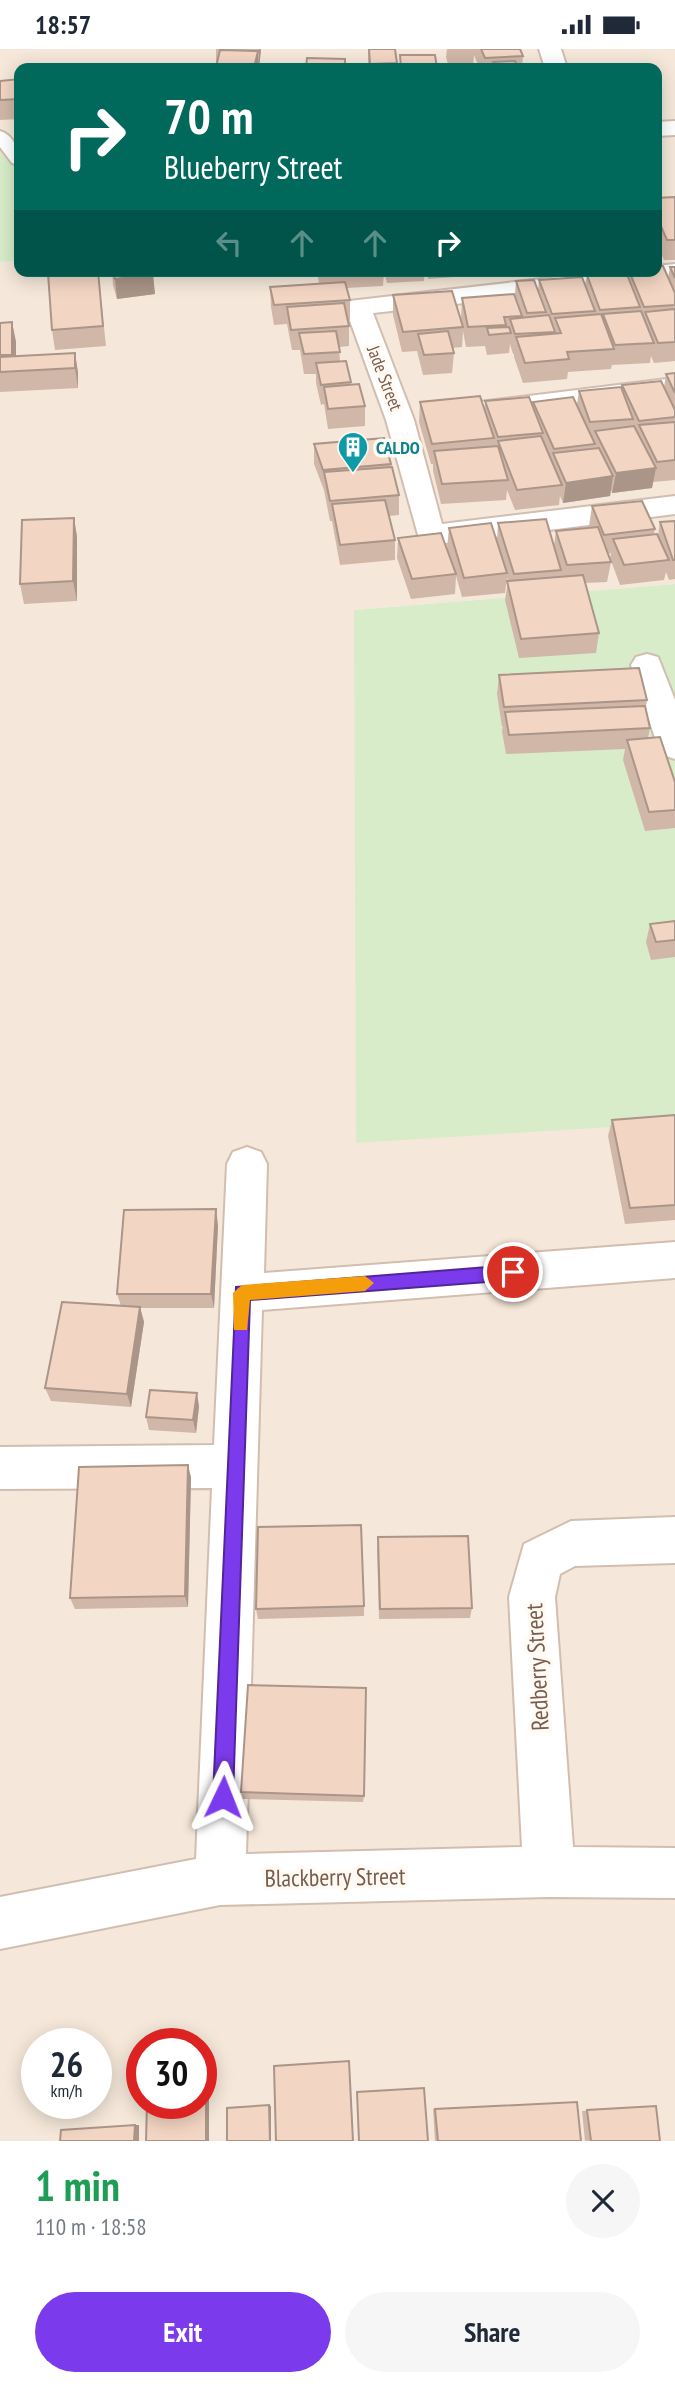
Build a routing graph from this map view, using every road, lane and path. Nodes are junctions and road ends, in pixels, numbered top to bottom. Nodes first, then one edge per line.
1 (0, 136) edge
2 (14, 155) edge
3 (627, 277) edge
4 (675, 386) edge
5 (455, 413) edge
6 (675, 505) edge
7 (647, 665) dead end
8 (675, 747) edge
9 (247, 1164) dead end
10 (675, 1260) edge
11 (242, 1293) junction
12 (235, 1466) junction
13 (0, 1468) edge
14 (675, 1540) edge
15 (549, 1872) junction
16 (675, 1873) edge
17 (220, 1880) junction
18 (0, 1923) edge

1 - 2 lane
3 - 6 street, Jade Street
4 - 5 street
7 - 8 street
9 - 11 street
10 - 11 street
11 - 12 street
12 - 13 street
12 - 17 street
14 - 15 street, Redberry Street
15 - 16 street, Blackberry Street
15 - 17 street, Blackberry Street
17 - 18 street, Blackberry Street

